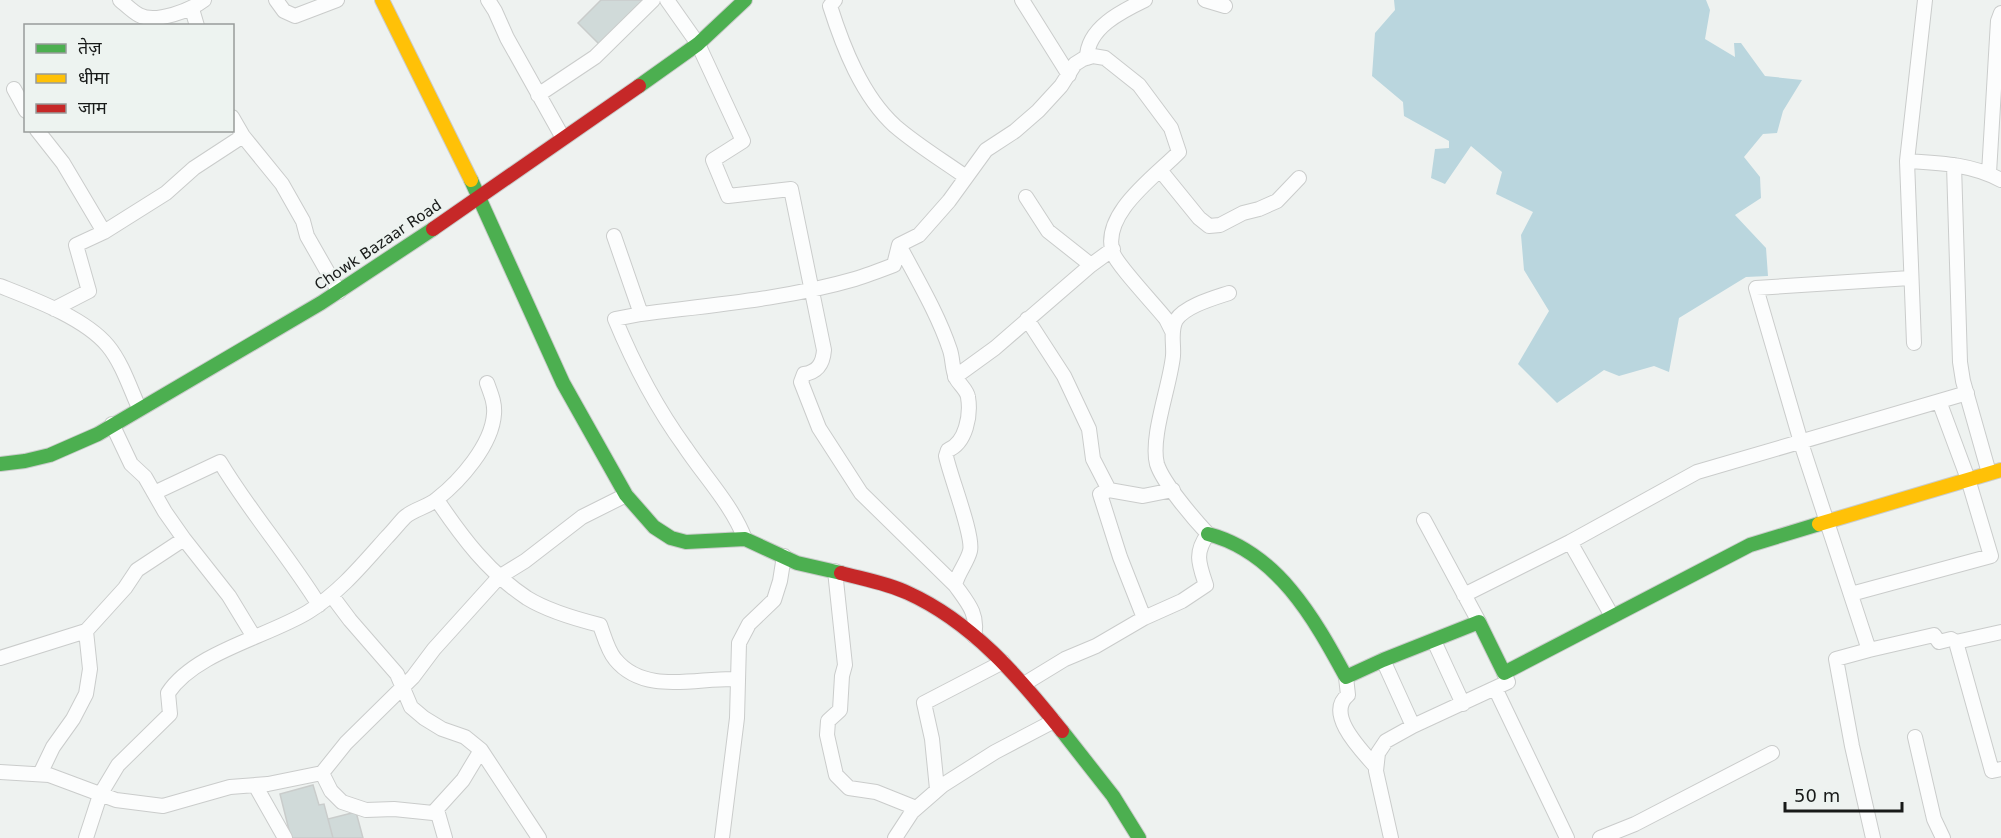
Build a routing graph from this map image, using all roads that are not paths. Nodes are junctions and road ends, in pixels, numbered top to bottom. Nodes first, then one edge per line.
1 (120, 0) edge
2 (204, 0) edge
3 (276, 0) edge
4 (337, 0) edge
5 (382, 0) edge
6 (488, 0) edge
7 (653, 0) edge
8 (667, 0) edge
9 (744, 0) edge
10 (835, 0) edge
11 (1022, 0) edge
12 (1145, 0) edge
13 (1205, 0) edge
14 (1925, 0) edge
15 (1225, 6) dead end
16 (192, 9) junction
17 (2001, 13) edge
18 (196, 24) edge
19 (698, 44) junction
20 (1087, 58) junction
21 (1069, 75) junction
22 (1998, 81) edge
23 (14, 89) dead end
24 (538, 95) junction
25 (24, 107) edge
26 (234, 120) edge
27 (39, 132) edge
28 (243, 136) junction
29 (563, 138) junction
30 (1907, 161) junction
31 (1954, 165) junction
32 (1995, 169) edge
33 (1160, 170) junction
34 (966, 177) junction
35 (1299, 178) dead end
36 (479, 197) junction
37 (1026, 197) dead end
38 (104, 232) junction
39 (614, 236) dead end
40 (899, 245) junction
41 (1113, 249) junction
42 (1091, 265) junction
43 (1910, 278) junction
44 (0, 286) edge
45 (811, 289) junction
46 (339, 292) junction
47 (1229, 294) dead end
48 (54, 309) junction
49 (642, 314) junction
50 (1027, 319) junction
51 (1172, 331) junction
52 (1914, 343) dead end
53 (955, 377) junction
54 (487, 383) dead end
55 (1967, 393) junction
56 (1939, 401) junction
57 (139, 408) junction
58 (112, 424) junction
59 (1801, 442) junction
60 (0, 464) edge
61 (1995, 472) edge
62 (1968, 479) junction
63 (1109, 490) junction
64 (1173, 490) junction
65 (154, 493) junction
66 (626, 495) junction
67 (437, 500) junction
68 (1424, 520) dead end
69 (1827, 520) junction
70 (1208, 534) junction
71 (184, 539) junction
72 (745, 539) junction
73 (1570, 542) junction
74 (784, 556) junction
75 (835, 571) junction
76 (500, 577) junction
77 (955, 585) junction
78 (1851, 594) junction
79 (1464, 595) junction
80 (332, 596) junction
81 (319, 605) junction
82 (1612, 616) junction
83 (1144, 618) junction
84 (1479, 622) junction
85 (86, 631) junction
86 (2001, 632) edge
87 (974, 636) junction
88 (254, 638) junction
89 (1434, 641) junction
90 (1956, 642) junction
91 (1869, 650) junction
92 (0, 658) edge
93 (1383, 660) junction
94 (1003, 662) junction
95 (1504, 673) junction
96 (1346, 677) junction
97 (737, 679) junction
98 (1024, 684) junction
99 (402, 686) junction
100 (1495, 688) junction
101 (1463, 704) junction
102 (1053, 721) junction
103 (1413, 726) junction
104 (1915, 736) dead end
105 (481, 750) junction
106 (1772, 753) dead end
107 (1376, 767) junction
108 (2001, 769) edge
109 (0, 772) edge
110 (322, 773) junction
111 (40, 774) junction
112 (255, 785) junction
113 (937, 789) junction
114 (100, 795) junction
115 (916, 808) junction
116 (437, 810) junction
117 (86, 838) edge
118 (285, 838) edge
119 (445, 838) edge
120 (539, 838) edge
121 (722, 838) edge
122 (895, 838) edge
123 (1140, 838) edge
124 (1391, 838) edge
125 (1567, 838) edge
126 (1600, 838) edge
127 (1873, 838) edge
128 (1943, 838) edge

1 - 16 street
2 - 16 street
3 - 4 street
5 - 36 street
6 - 24 street
7 - 24 street
8 - 19 street
9 - 19 street, Chowk Bazaar Road
10 - 34 street
11 - 21 street
12 - 20 street
13 - 15 street
14 - 30 street
16 - 18 street
17 - 22 street
19 - 29 street, Chowk Bazaar Road
19 - 45 street
20 - 21 street
20 - 33 street
21 - 34 street
22 - 32 street
23 - 25 street
24 - 29 street
26 - 28 street
27 - 38 street
28 - 38 street
28 - 46 street
29 - 36 street, Chowk Bazaar Road
30 - 31 street
30 - 43 street
31 - 32 street
31 - 55 street
33 - 35 street
33 - 41 street
34 - 40 street
36 - 46 street, Chowk Bazaar Road
36 - 66 street
37 - 42 street
38 - 48 street
39 - 49 street
40 - 45 street
40 - 53 street
41 - 42 street
41 - 51 street
42 - 50 street
43 - 52 street
43 - 59 street
44 - 48 street
45 - 49 street
45 - 77 street
46 - 57 street, Chowk Bazaar Road
47 - 51 street
48 - 57 street
49 - 72 street
50 - 53 street
50 - 63 street
51 - 64 street
53 - 77 street
54 - 67 street
55 - 56 street
55 - 61 street
56 - 59 street
56 - 62 street
57 - 58 street, Chowk Bazaar Road
58 - 60 street, Chowk Bazaar Road
58 - 65 street
59 - 69 street
59 - 73 street
61 - 62 street
62 - 69 street
62 - 78 street
63 - 64 street
63 - 83 street
64 - 70 street
65 - 71 street
65 - 81 street
66 - 72 street
66 - 76 street
67 - 76 street
67 - 80 street
68 - 79 street
69 - 78 street
69 - 82 street
70 - 83 street
70 - 96 street
71 - 85 street
71 - 88 street
72 - 74 street
73 - 79 street
73 - 82 street
74 - 75 street
74 - 97 street
75 - 87 street
75 - 115 street
76 - 97 street
76 - 99 street
77 - 87 street
78 - 91 street
79 - 84 street
80 - 81 street
80 - 99 street
81 - 88 street
82 - 95 street
83 - 98 street
84 - 89 street
84 - 95 street
85 - 92 street
85 - 111 street
86 - 90 street
87 - 94 street
88 - 114 street
89 - 93 street
89 - 101 street
90 - 91 street
90 - 108 street
91 - 127 street
93 - 96 street
93 - 103 street
94 - 98 street
94 - 113 street
95 - 100 street
96 - 107 street
97 - 121 street
98 - 102 street
99 - 105 street
99 - 110 street
100 - 101 street
100 - 125 street
101 - 103 street
102 - 113 street
102 - 123 street
103 - 107 street
104 - 128 street
105 - 116 street
105 - 120 street
106 - 126 street
107 - 124 street
109 - 111 street
110 - 112 street
110 - 116 street
111 - 114 street
112 - 114 street
112 - 118 street
113 - 115 street
114 - 117 street
115 - 122 street
116 - 119 street

